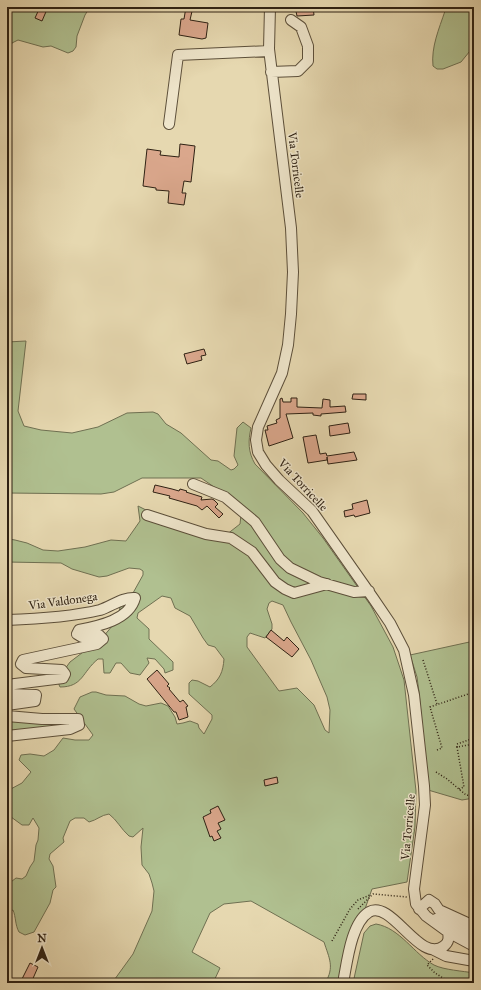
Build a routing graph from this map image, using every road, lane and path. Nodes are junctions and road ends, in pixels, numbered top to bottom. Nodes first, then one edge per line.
1 (270, 7) edge
2 (291, 20) dead end
3 (269, 51) junction
4 (271, 72) junction
5 (169, 124) dead end
6 (193, 484) dead end
7 (147, 516) dead end
8 (327, 584) junction
9 (369, 592) junction
10 (7, 620) edge
11 (423, 660) dead end
12 (7, 685) edge
13 (474, 692) edge
14 (7, 694) edge
15 (437, 704) junction
16 (7, 705) edge
17 (437, 715) dead end
18 (7, 716) edge
19 (433, 717) junction
20 (7, 736) edge
21 (474, 738) edge
22 (474, 744) edge
23 (457, 747) junction
24 (437, 750) dead end
25 (436, 772) dead end
26 (459, 789) junction
27 (474, 796) edge
28 (373, 894) junction
29 (414, 897) junction
30 (419, 909) junction
31 (361, 918) junction
32 (432, 920) junction
33 (474, 926) edge
34 (448, 932) junction
35 (474, 937) edge
36 (332, 941) dead end
37 (474, 946) edge
38 (436, 951) junction
39 (474, 961) edge
40 (343, 983) edge
41 (451, 983) edge

1 - 3 street, Via Torricelle
2 - 4 street
3 - 4 street, Via Torricelle
3 - 5 street
4 - 9 street, Via Torricelle
6 - 8 street
7 - 8 street
8 - 9 street
9 - 29 street, Via Torricelle
10 - 12 street, Via Valdonega
11 - 15 path
13 - 15 path
14 - 16 street
15 - 19 path
17 - 19 path
18 - 20 street
19 - 24 path
21 - 23 path
22 - 23 path
23 - 26 path
25 - 26 path
26 - 27 path
28 - 29 path
28 - 31 path
28 - 36 path
29 - 30 street, Via Torricelle
30 - 32 street, Via Torricelle
30 - 33 street
31 - 38 street
31 - 40 street
32 - 34 street, Via Torricelle
32 - 35 street
34 - 37 street, Via Torricelle
34 - 38 street
38 - 39 street
38 - 41 path

